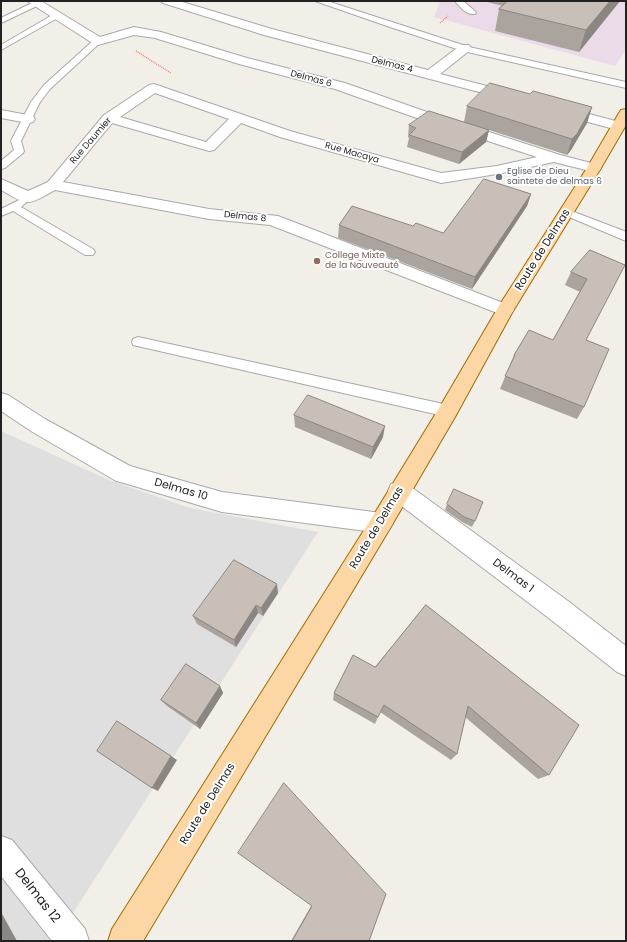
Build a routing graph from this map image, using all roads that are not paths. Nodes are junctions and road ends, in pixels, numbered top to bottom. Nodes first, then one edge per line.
1 (167, 1) edge
2 (319, 1) edge
3 (35, 3) edge
4 (460, 3) edge
5 (197, 5) edge
6 (472, 12) dead end
7 (57, 16) junction
8 (1, 21) edge
9 (98, 41) junction
10 (1, 48) edge
11 (465, 48) junction
12 (431, 74) junction
13 (626, 85) edge
14 (154, 88) joint
15 (527, 101) edge
16 (550, 107) edge
17 (1, 114) edge
18 (108, 118) junction
19 (238, 118) junction
20 (28, 119) junction
21 (622, 119) edge
22 (555, 158) junction
23 (1, 166) edge
24 (594, 168) junction
25 (1, 184) edge
26 (54, 185) junction
27 (28, 197) junction
28 (14, 207) junction
29 (566, 212) junction
30 (1, 214) edge
31 (626, 237) edge
32 (89, 252) dead end
33 (505, 310) junction
34 (138, 342) dead end
35 (1, 401) edge
36 (448, 411) junction
37 (398, 491) junction
38 (381, 523) junction
39 (626, 663) edge
40 (1, 851) edge
41 (73, 941) edge
42 (124, 941) edge

1 - 5 street, Delmas 4
2 - 11 lane
3 - 7 street
3 - 8 lane
4 - 6 lane
5 - 12 street, Delmas 4
7 - 9 street
7 - 10 lane
9 - 20 lane
9 - 22 street, Delmas 6
11 - 12 street
11 - 13 lane
12 - 15 street, Delmas 4
14 - 18 street, Rue Daumier
14 - 19 street, Rue Macaya
16 - 21 street
17 - 20 street
18 - 19 street
18 - 26 street, Rue Daumier
19 - 22 street, Rue Macaya
20 - 23 lane
21 - 24 main road, Route de Delmas
22 - 24 street, Delmas 6
24 - 29 main road, Route de Delmas
25 - 27 street
26 - 27 street
26 - 33 street, Delmas 8
27 - 28 lane
28 - 30 lane
28 - 32 lane
29 - 31 lane
29 - 33 main road, Route de Delmas
33 - 36 main road, Route de Delmas
34 - 36 lane
35 - 38 street, Delmas 10
36 - 37 main road, Route de Delmas
37 - 38 main road, Route de Delmas
37 - 39 street, Delmas 1
38 - 42 main road, Route de Delmas
40 - 41 street, Delmas 12

